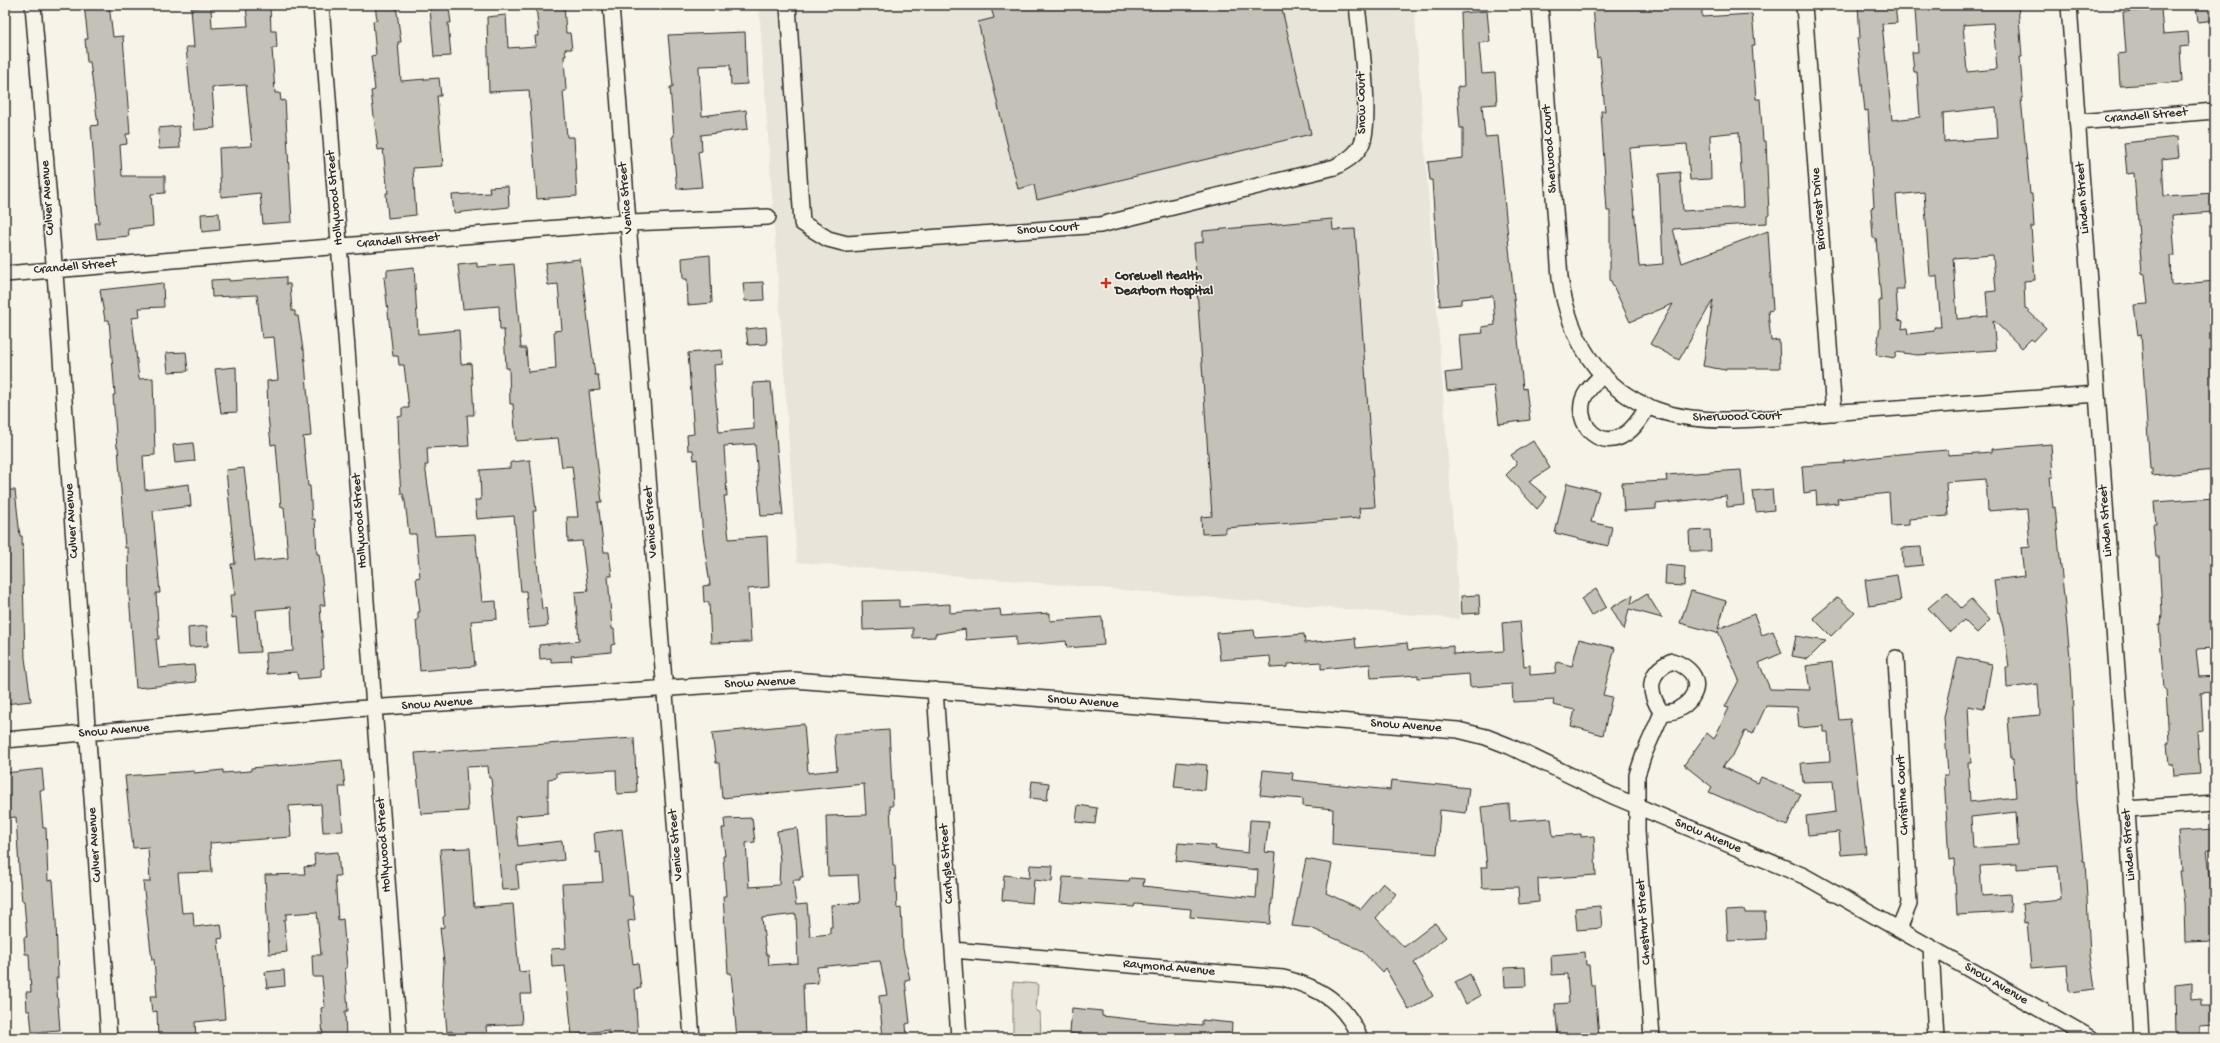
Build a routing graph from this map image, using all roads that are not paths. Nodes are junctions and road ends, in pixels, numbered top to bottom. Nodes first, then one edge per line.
1 (33, 5) edge
2 (321, 5) edge
3 (611, 5) edge
4 (788, 5) edge
5 (1357, 5) edge
6 (1540, 5) edge
7 (1804, 5) edge
8 (2069, 5) edge
9 (2215, 111) edge
10 (2077, 122) junction
11 (768, 217) dead end
12 (628, 223) junction
13 (338, 245) junction
14 (54, 269) junction
15 (5, 274) edge
16 (1603, 374) junction
17 (2097, 394) junction
18 (1648, 406) junction
19 (1834, 413) junction
20 (1896, 658) dead end
21 (664, 690) junction
22 (935, 690) junction
23 (374, 708) junction
24 (1662, 713) dead end
25 (86, 734) junction
26 (5, 740) edge
27 (2215, 803) edge
28 (1636, 805) junction
29 (2127, 809) junction
30 (1899, 929) junction
31 (1931, 948) junction
32 (953, 950) junction
33 (109, 1038) edge
34 (399, 1038) edge
35 (692, 1038) edge
36 (959, 1038) edge
37 (1360, 1038) edge
38 (1652, 1038) edge
39 (1936, 1038) edge
40 (2091, 1038) edge
41 (2141, 1038) edge

1 - 14 street, Culver Avenue
2 - 13 street, Hollywood Street
3 - 12 street, Venice Street
4 - 5 street, Snow Court
6 - 16 street, Sherwood Court
7 - 19 street, Birchcrest Drive
8 - 10 street, Linden Street
9 - 10 street, Crandell Street
10 - 17 street, Linden Street
11 - 12 street, Crandell Street
12 - 13 street, Crandell Street
12 - 21 street, Venice Street
13 - 14 street, Crandell Street
13 - 23 street, Hollywood Street
14 - 15 street, Crandell Street
14 - 25 street, Culver Avenue
16 - 18 street, Sherwood Court
16 - 18 street
17 - 19 street, Sherwood Court
17 - 29 street, Linden Street
18 - 19 street, Sherwood Court
20 - 30 street, Christine Court
21 - 22 street, Snow Avenue
21 - 23 street, Snow Avenue
21 - 35 street, Venice Street
22 - 28 street, Snow Avenue
22 - 32 street, Carlysle Street
23 - 25 street, Snow Avenue
23 - 34 street, Hollywood Street
24 - 28 street, Chestnut Street
25 - 26 street, Snow Avenue
25 - 33 street, Culver Avenue
27 - 29 street
28 - 30 street, Snow Avenue
28 - 38 street, Chestnut Street
29 - 41 street, Linden Street
30 - 31 street, Snow Avenue
31 - 39 street
31 - 40 street, Snow Avenue
32 - 36 street, Carlysle Street
32 - 37 street, Raymond Avenue

